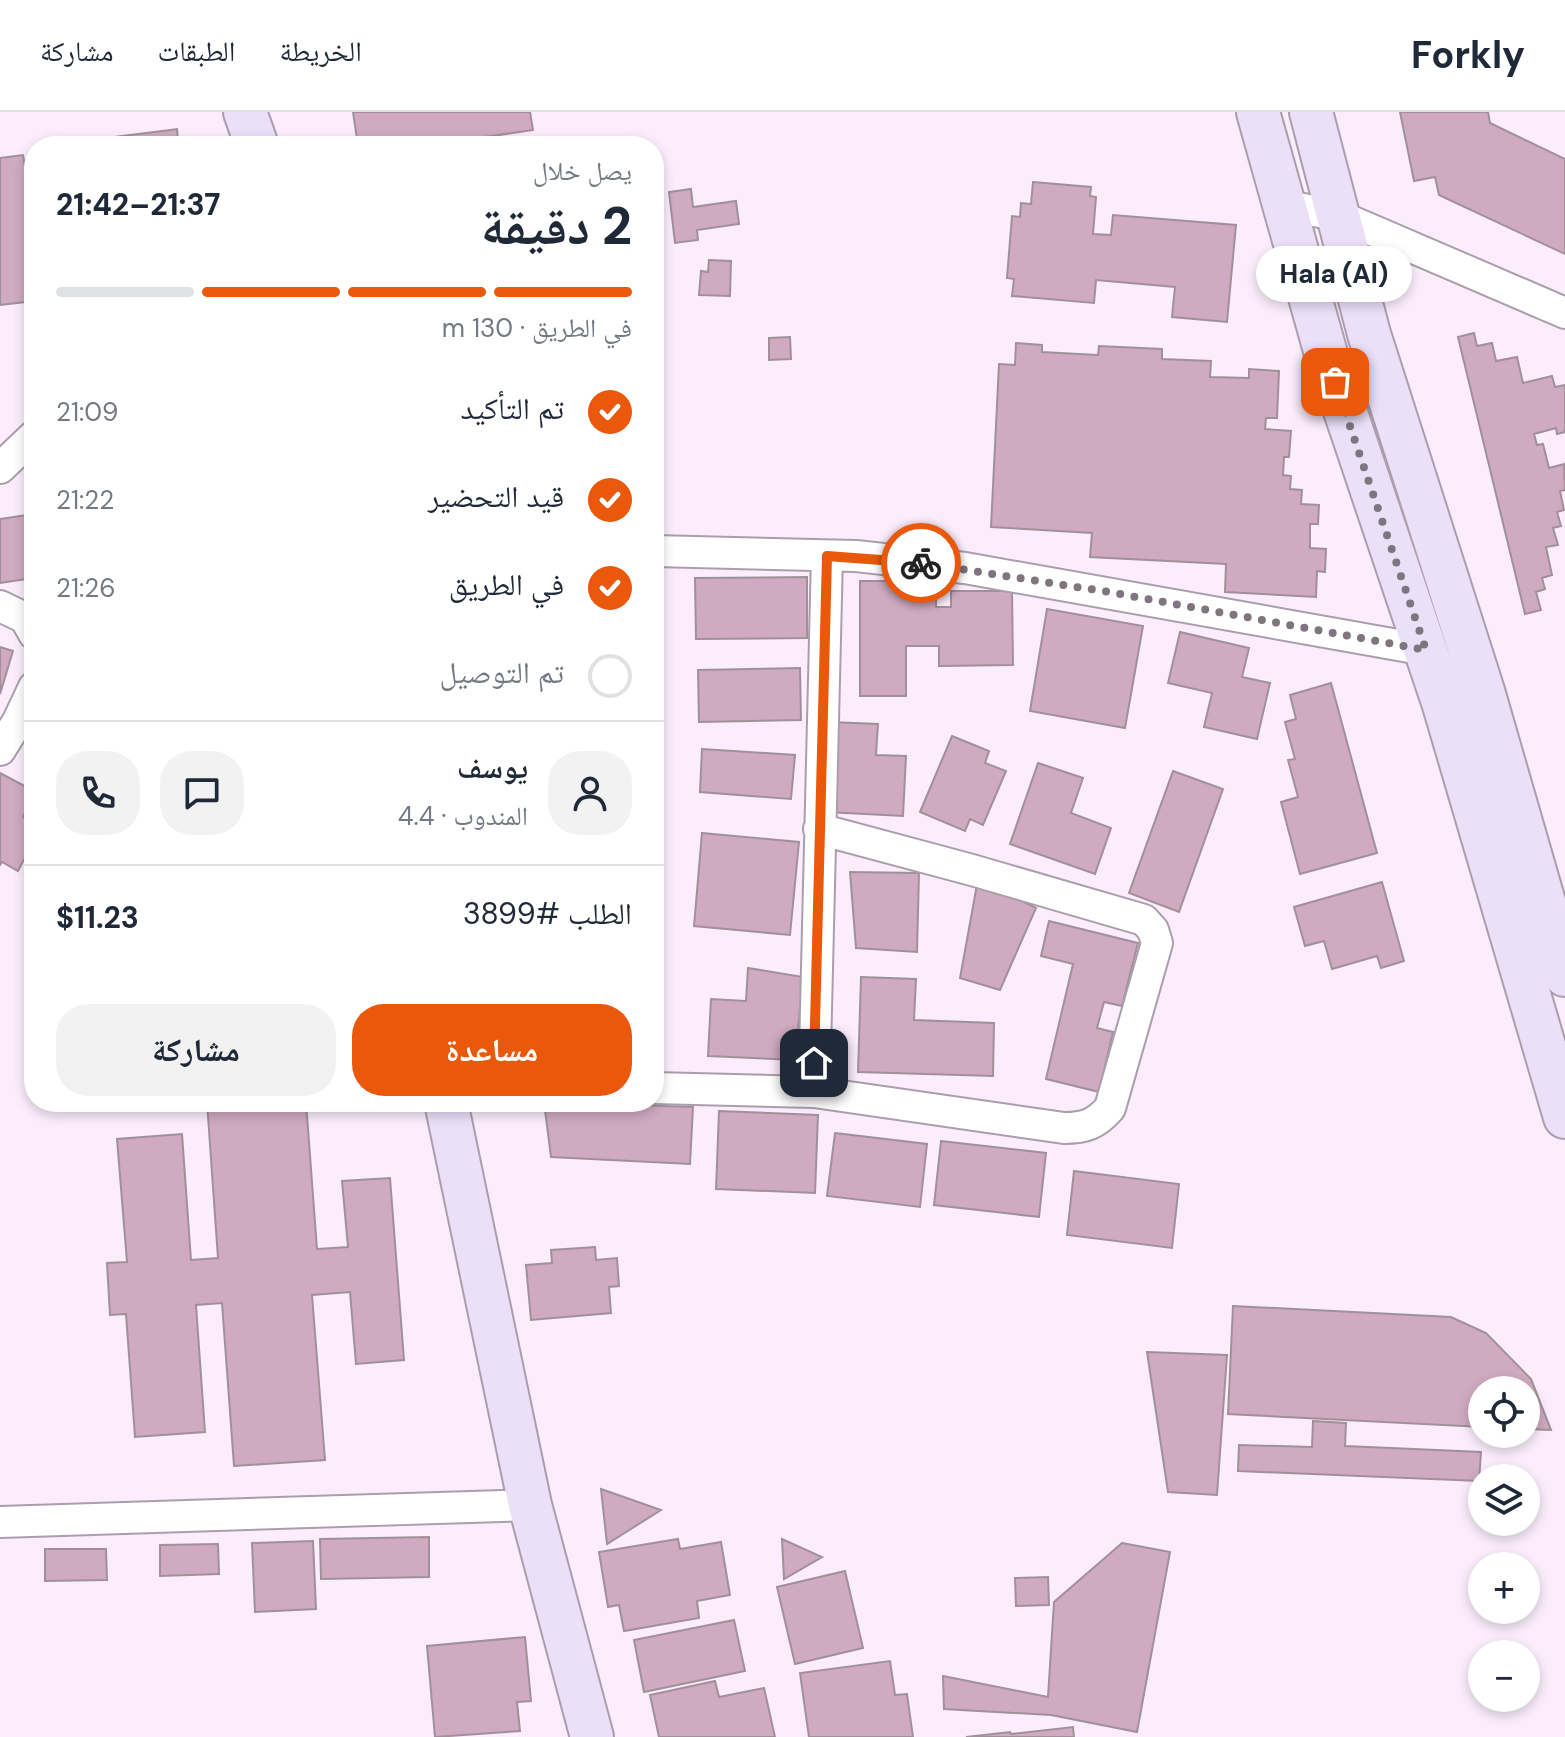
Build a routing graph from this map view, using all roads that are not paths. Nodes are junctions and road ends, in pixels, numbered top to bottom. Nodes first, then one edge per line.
1 (245, 112) edge
2 (1258, 112) edge
3 (1311, 112) edge
4 (253, 136) edge
5 (1286, 206) junction
6 (1337, 215) junction
7 (1565, 313) edge
8 (24, 445) edge
9 (0, 468) edge
10 (664, 551) edge
11 (827, 556) junction
12 (0, 606) edge
13 (24, 618) edge
14 (1426, 650) junction
15 (24, 708) edge
16 (0, 750) edge
17 (819, 829) junction
18 (1565, 975) edge
19 (664, 1088) edge
20 (814, 1092) junction
21 (448, 1112) edge
22 (1565, 1117) edge
23 (530, 1505) junction
24 (0, 1522) edge
25 (592, 1737) edge

1 - 4 street
2 - 5 street
3 - 6 street
5 - 6 street
5 - 14 street
6 - 7 street
6 - 18 street
8 - 9 street
10 - 11 street
11 - 14 street
11 - 17 street
12 - 13 street
14 - 22 street
15 - 16 street
17 - 20 street
17 - 20 street
19 - 20 street
21 - 23 street
23 - 24 street
23 - 25 street

